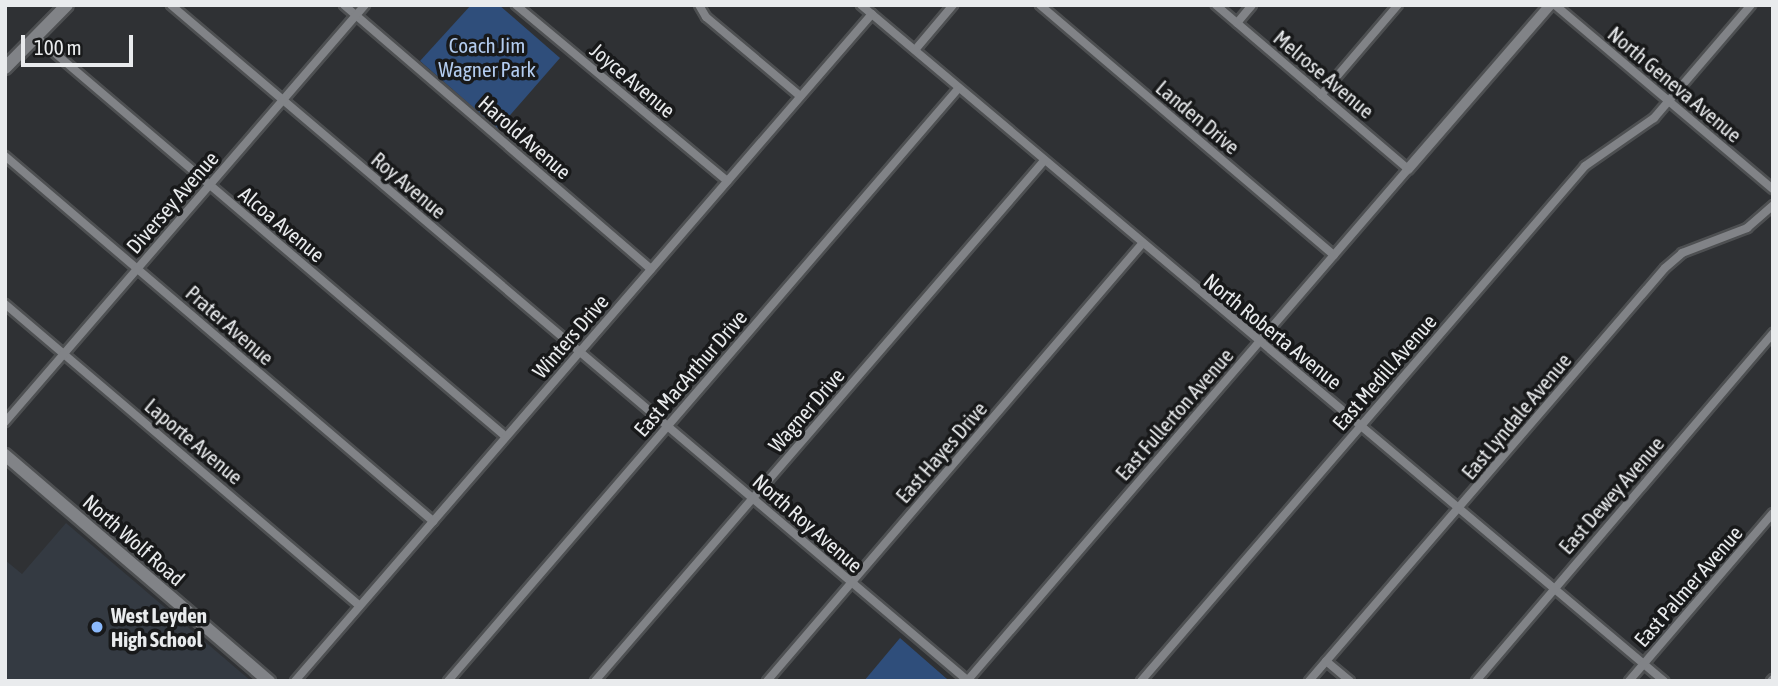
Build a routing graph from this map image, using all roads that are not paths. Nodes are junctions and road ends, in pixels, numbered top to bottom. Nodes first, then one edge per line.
1 (67, 5) edge
2 (171, 5) edge
3 (344, 5) edge
4 (365, 5) edge
5 (516, 5) edge
6 (699, 5) edge
7 (861, 5) edge
8 (953, 5) edge
9 (1040, 5) edge
10 (1216, 5) edge
11 (1252, 5) edge
12 (1398, 5) edge
13 (1552, 5) edge
14 (1751, 5) edge
15 (872, 14) junction
16 (356, 16) junction
17 (1237, 23) junction
18 (36, 37) junction
19 (915, 50) junction
20 (5, 68) edge
21 (958, 89) junction
22 (1321, 95) junction
23 (800, 96) junction
24 (282, 102) junction
25 (1669, 102) junction
26 (5, 156) edge
27 (1043, 162) junction
28 (1408, 169) junction
29 (727, 181) junction
30 (209, 185) junction
31 (1773, 189) edge
32 (1773, 205) edge
33 (1141, 245) junction
34 (1334, 255) junction
35 (137, 269) junction
36 (651, 269) junction
37 (5, 304) edge
38 (1773, 333) edge
39 (1261, 340) junction
40 (579, 352) junction
41 (64, 353) junction
42 (625, 390) joint
43 (5, 422) edge
44 (667, 426) junction
45 (1361, 426) junction
46 (505, 436) junction
47 (5, 455) edge
48 (753, 498) junction
49 (1459, 509) junction
50 (1773, 513) edge
51 (433, 521) junction
52 (851, 583) junction
53 (1555, 587) junction
54 (359, 605) junction
55 (1326, 660) junction
56 (1644, 663) junction
57 (269, 681) edge
58 (295, 681) edge
59 (448, 681) edge
60 (594, 681) edge
61 (766, 681) edge
62 (968, 681) edge
63 (1141, 681) edge
64 (1309, 681) edge
65 (1350, 681) edge
66 (1476, 681) edge
67 (1629, 681) edge
68 (1664, 681) edge

1 - 18 main road
2 - 24 street, Roy Avenue
3 - 16 street, Harold Avenue
4 - 16 street, Diversey Avenue
5 - 29 street, Joyce Avenue
6 - 23 street
7 - 15 street, North Roberta Avenue
8 - 19 street
9 - 34 street, Landen Drive
10 - 17 street, Melrose Avenue
11 - 17 street
12 - 22 street
13 - 25 street, North Geneva Avenue
13 - 28 street
14 - 25 street, East Medill Avenue
15 - 19 street, North Roberta Avenue
15 - 23 street, Winters Drive
16 - 24 street, Diversey Avenue
16 - 36 street, Harold Avenue
17 - 22 street, Melrose Avenue
18 - 20 main road
18 - 30 street, Alcoa Avenue
19 - 21 street, North Roberta Avenue
21 - 27 street, North Roberta Avenue
21 - 44 street, East MacArthur Drive
22 - 28 street, Melrose Avenue
23 - 29 street, Winters Drive
24 - 30 street, Diversey Avenue
24 - 40 street, Roy Avenue
25 - 31 street, North Geneva Avenue
25 - 45 street, East Medill Avenue
26 - 35 street, Prater Avenue
27 - 33 street, North Roberta Avenue
27 - 48 street, Wagner Drive
28 - 34 street, East Fullerton Avenue
29 - 36 street, Winters Drive
30 - 35 street, Diversey Avenue
30 - 46 street, Alcoa Avenue
32 - 49 street, East Lyndale Avenue
33 - 39 street, North Roberta Avenue
33 - 52 street, East Hayes Drive
34 - 39 street, East Fullerton Avenue
35 - 41 street, Diversey Avenue
35 - 51 street, Prater Avenue
36 - 40 street, Winters Drive
37 - 41 street, Laporte Avenue
38 - 53 street, East Dewey Avenue
39 - 45 street, North Roberta Avenue
39 - 62 street, East Fullerton Avenue
40 - 42 street, Roy Avenue
40 - 46 street, Winters Drive
41 - 43 street, Diversey Avenue
41 - 54 street, Laporte Avenue
42 - 44 street, North Roy Avenue
44 - 48 street, North Roy Avenue
44 - 59 street, East MacArthur Drive
45 - 49 street, North Roberta Avenue
45 - 63 street, East Medill Avenue
46 - 51 street, Winters Drive
47 - 57 main road, North Wolf Road
48 - 52 street, North Roy Avenue
48 - 60 street, Wagner Drive
49 - 53 street, North Roberta Avenue
49 - 55 street, East Lyndale Avenue
50 - 56 street, East Palmer Avenue
51 - 54 street, Winters Drive
52 - 61 street, East Hayes Drive
52 - 62 street, North Roy Avenue
53 - 56 street, North Roberta Avenue
53 - 66 street, East Dewey Avenue
54 - 58 street, Winters Drive
55 - 64 street, East Lyndale Avenue
55 - 65 street
56 - 67 street, East Palmer Avenue
56 - 68 street, North Roberta Avenue

